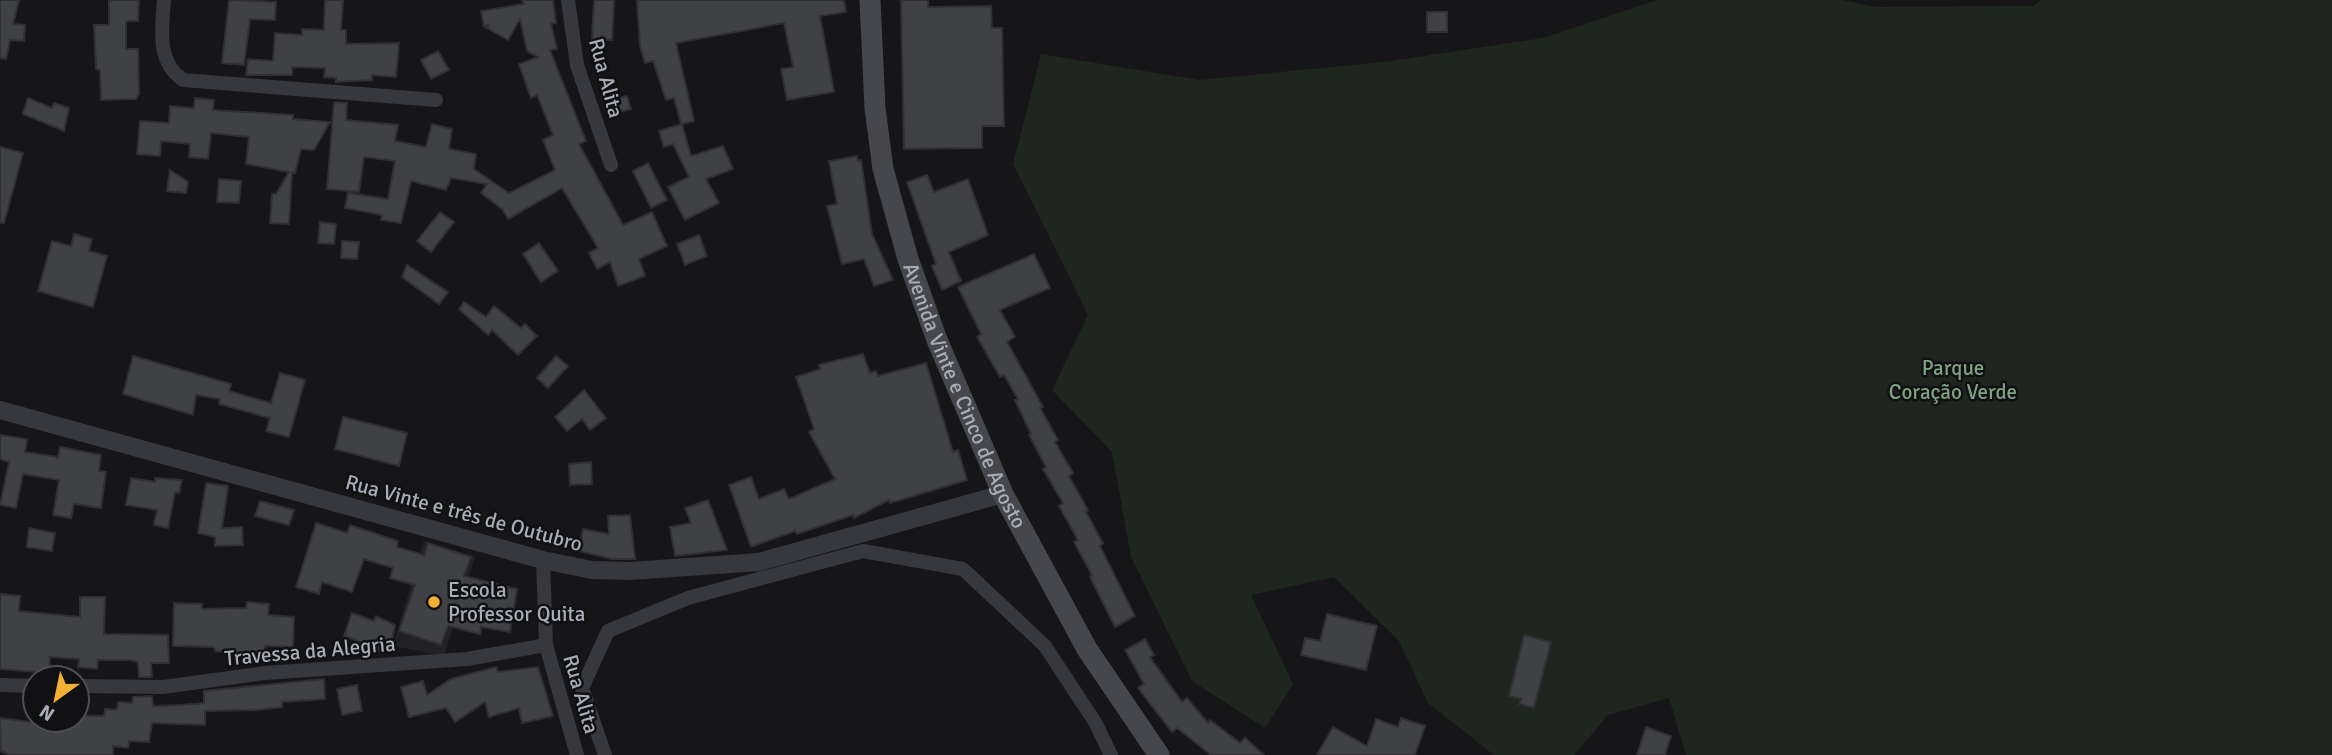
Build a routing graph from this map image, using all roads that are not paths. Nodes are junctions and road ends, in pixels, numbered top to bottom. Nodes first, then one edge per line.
1 (164, 0) edge
2 (568, 0) edge
3 (870, 0) edge
4 (436, 100) dead end
5 (611, 164) dead end
6 (0, 410) edge
7 (1003, 494) junction
8 (543, 560) junction
9 (545, 645) junction
10 (0, 685) edge
11 (21, 685) edge
12 (91, 686) edge
13 (577, 755) edge
14 (605, 755) edge
15 (1111, 755) edge
16 (1159, 755) edge

1 - 4 street
2 - 5 street, Rua Alita
3 - 7 main road, Avenida Vinte e Cinco de Agosto
6 - 8 street, Rua Vinte e três de Outubro
7 - 8 street, Rua Vinte e três de Outubro
7 - 16 main road, Avenida Vinte e Cinco de Agosto
8 - 9 street, Rua Alita
9 - 12 street, Travessa da Alegria
9 - 13 street, Rua Alita
10 - 11 street
14 - 15 street

